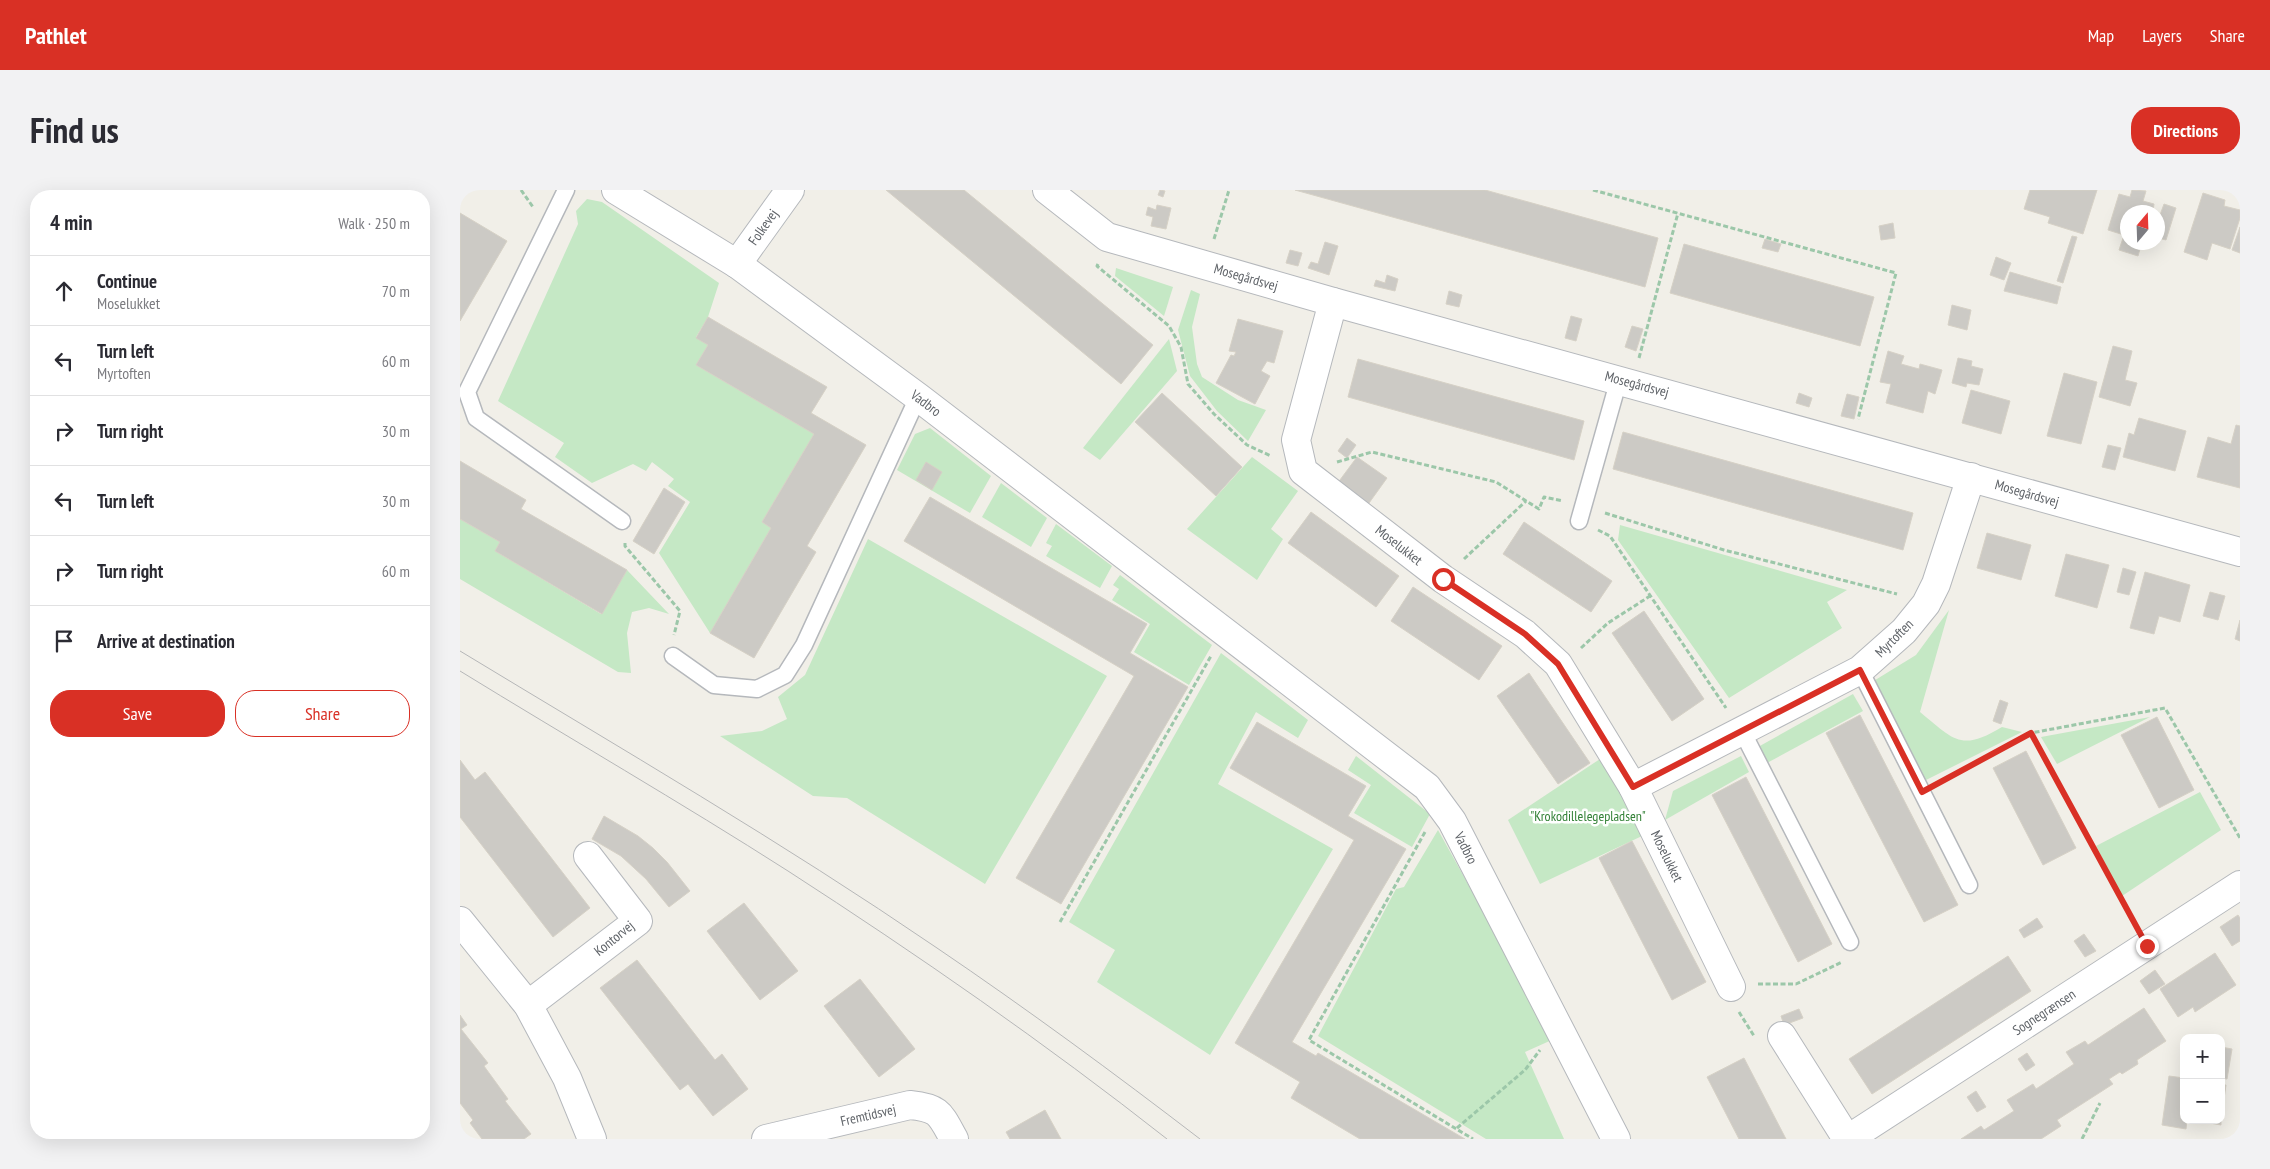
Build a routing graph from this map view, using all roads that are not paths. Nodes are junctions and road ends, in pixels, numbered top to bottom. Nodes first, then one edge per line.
1 (566, 190) edge
2 (616, 190) edge
3 (790, 190) edge
4 (1046, 190) edge
5 (737, 264) junction
6 (1333, 302) junction
7 (1625, 381) junction
8 (918, 397) junction
9 (1971, 477) junction
10 (1581, 513) road end
11 (622, 521) road end
12 (2240, 552) edge
13 (673, 656) road end
14 (1860, 670) junction
15 (1742, 731) junction
16 (1633, 787) junction
17 (588, 856) dead end
18 (1969, 885) dead end
19 (2240, 885) edge
20 (460, 921) edge
21 (1850, 942) road end
22 (1731, 987) road end
23 (528, 1005) junction
24 (1782, 1036) road end
25 (592, 1139) edge
26 (766, 1139) edge
27 (954, 1139) edge
28 (1616, 1139) edge
29 (1848, 1139) edge

1 - 11 lane
2 - 5 street, Vadbro
3 - 5 street, Folkevej
4 - 6 street, Mosegårdsvej
5 - 8 street, Vadbro
6 - 7 street, Mosegårdsvej
6 - 16 street, Moselukket
7 - 9 street, Mosegårdsvej
7 - 10 lane
8 - 13 lane
8 - 28 street, Vadbro
9 - 12 street, Mosegårdsvej
9 - 14 street, Myrtoften
14 - 15 street, Myrtoften
14 - 18 lane
15 - 16 street, Myrtoften
15 - 21 lane
16 - 22 street, Moselukket
17 - 23 street, Kontorvej
19 - 29 street, Sognegrænsen
20 - 23 street
23 - 25 street
24 - 29 street, Sognegrænsen
26 - 27 street, Fremtidsvej

